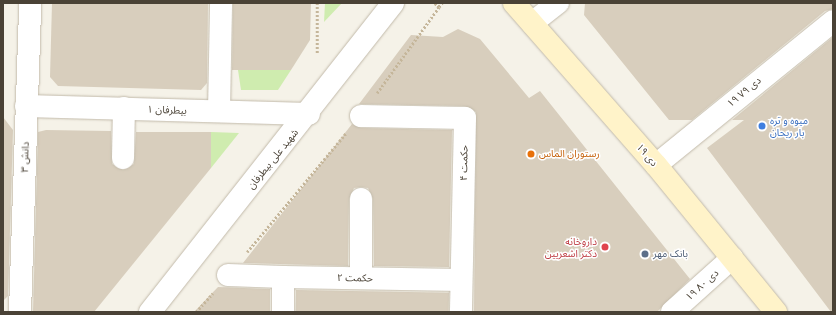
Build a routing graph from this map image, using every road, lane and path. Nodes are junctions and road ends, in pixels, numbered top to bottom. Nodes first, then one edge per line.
1 (30, 3) edge
2 (221, 3) edge
3 (317, 3) edge
4 (393, 3) edge
5 (435, 3) edge
6 (442, 3) edge
7 (514, 3) edge
8 (558, 3) edge
9 (439, 7) junction
10 (833, 21) edge
11 (532, 23) junction
12 (317, 53) dead end
13 (26, 106) junction
14 (124, 108) junction
15 (218, 111) junction
16 (309, 114) junction
17 (361, 116) junction
18 (123, 158) dead end
19 (656, 165) junction
20 (361, 199) dead end
21 (732, 258) junction
22 (228, 275) junction
23 (283, 277) junction
24 (361, 278) junction
25 (461, 280) junction
26 (20, 312) edge
27 (150, 312) edge
28 (196, 312) edge
29 (282, 312) edge
30 (461, 312) edge
31 (672, 312) edge
32 (776, 312) edge

1 - 13 street, دانش ۳
2 - 15 street
3 - 12 path
4 - 16 street, شهید علی بیطرفان
5 - 9 path
6 - 9 path
7 - 11 main road, ۱۹ دی
8 - 11 street
9 - 17 path
10 - 19 street, ۱۹ دی ۷۹
11 - 19 main road, ۱۹ دی
13 - 14 street, بیطرفان ۱
13 - 26 street, دانش ۳
14 - 15 street, بیطرفان ۱
14 - 18 street
15 - 16 street, بیطرفان ۱
16 - 27 street, شهید علی بیطرفان
17 - 22 path
17 - 25 street, حکمت ۴
19 - 21 main road, ۱۹ دی
20 - 24 street
21 - 31 street, ۱۹ دی ۸۰
21 - 32 main road, ۱۹ دی
22 - 23 street, حکمت ۲
22 - 28 path
23 - 24 street, حکمت ۲
23 - 29 street
24 - 25 street, حکمت ۲
25 - 30 street, حکمت ۴

